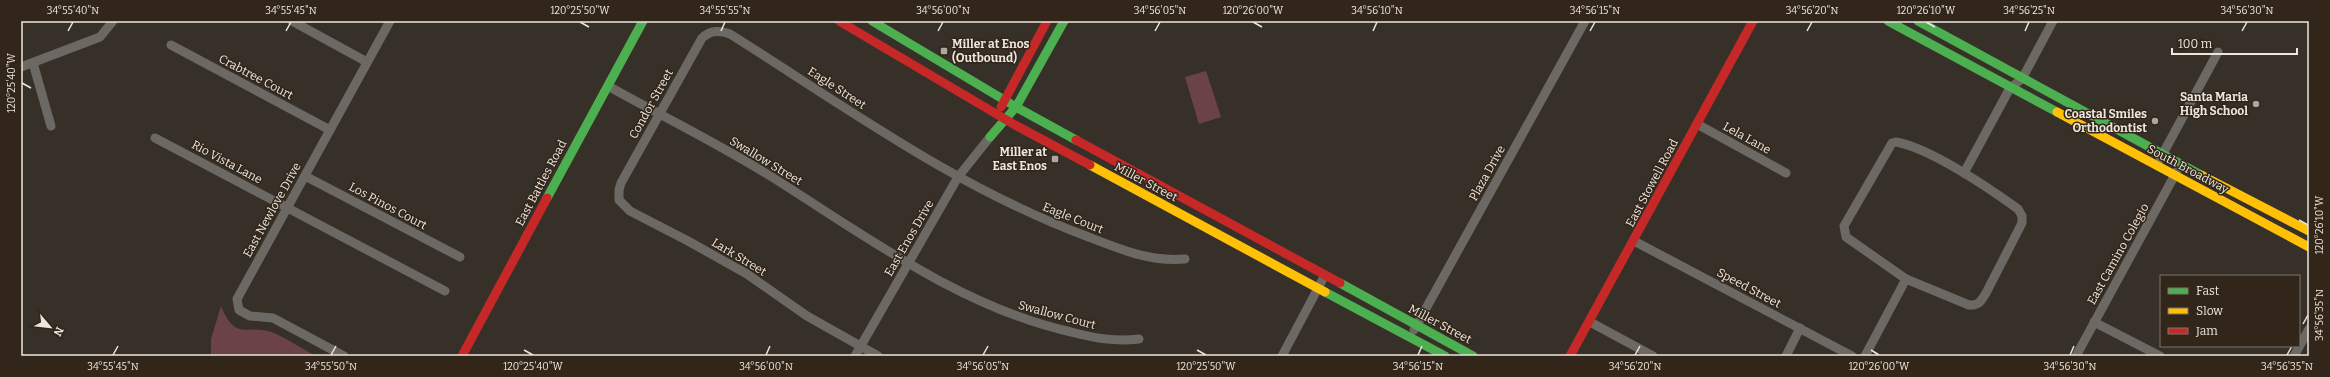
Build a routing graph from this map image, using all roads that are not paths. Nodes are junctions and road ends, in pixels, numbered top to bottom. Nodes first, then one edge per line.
1 (112, 21) edge
2 (292, 21) edge
3 (390, 21) edge
4 (643, 21) edge
5 (839, 21) edge
6 (872, 21) edge
7 (1047, 21) edge
8 (1064, 21) edge
9 (1585, 21) edge
10 (1753, 21) edge
11 (1888, 21) edge
12 (1918, 21) edge
13 (2053, 21) edge
14 (702, 38) joint
15 (171, 45) dead end
16 (2218, 52) dead end
17 (367, 62) junction
18 (33, 63) junction
19 (21, 66) edge
20 (2022, 79) junction
21 (608, 86) junction
22 (2010, 88) junction
23 (1004, 100) junction
24 (1016, 107) junction
25 (659, 114) junction
26 (1002, 118) junction
27 (1697, 124) junction
28 (51, 126) dead end
29 (330, 130) junction
30 (155, 138) dead end
31 (2162, 155) junction
32 (2180, 164) junction
33 (2156, 166) junction
34 (1786, 173) dead end
35 (1964, 173) junction
36 (304, 176) junction
37 (2174, 176) junction
38 (958, 177) junction
39 (621, 183) joint
40 (287, 208) junction
41 (2309, 231) edge
42 (1634, 241) junction
43 (2309, 247) edge
44 (460, 257) dead end
45 (1185, 259) dead end
46 (909, 262) junction
47 (1325, 275) junction
48 (1906, 279) junction
49 (1318, 289) junction
50 (445, 291) dead end
51 (1590, 322) junction
52 (2094, 322) junction
53 (1416, 326) junction
54 (1800, 328) junction
55 (2309, 329) edge
56 (1410, 338) junction
57 (1139, 340) dead end
58 (2300, 345) edge
59 (860, 347) junction
60 (2299, 347) edge
61 (344, 356) edge
62 (462, 356) edge
63 (855, 356) edge
64 (878, 356) edge
65 (1282, 356) edge
66 (1446, 356) edge
67 (1473, 356) edge
68 (1570, 356) edge
69 (1653, 356) edge
70 (1786, 356) edge
71 (1852, 356) edge
72 (1865, 356) edge
73 (2076, 356) edge
74 (2160, 356) edge
75 (2294, 356) edge

1 - 18 street
2 - 17 street
3 - 17 street, East Newlove Drive
4 - 21 street, East Battles Road
5 - 26 street, Miller Street
6 - 23 street, Miller Street
7 - 23 street, East Enos Drive
8 - 24 street, East Enos Drive
9 - 53 street, Plaza Drive
10 - 27 street, East Stowell Road
11 - 22 street, South Broadway
12 - 20 street, South Broadway
13 - 20 street
14 - 25 street, Condor Street
14 - 38 street, Eagle Street
15 - 29 street, Crabtree Court
16 - 31 street
17 - 29 street, East Newlove Drive
18 - 19 street
18 - 28 street
20 - 22 street
20 - 31 street, South Broadway
21 - 25 street, Swallow Street
21 - 62 street, East Battles Road
22 - 33 street, South Broadway
22 - 35 street
23 - 24 street, Miller Street
23 - 26 street, East Enos Drive
24 - 26 street, East Enos Drive
24 - 47 street, Miller Street
25 - 39 street, Condor Street
25 - 46 street, Swallow Street
26 - 38 street, East Enos Drive
26 - 49 street, Miller Street
27 - 34 street, Lela Lane
27 - 42 street, East Stowell Road
29 - 36 street, East Newlove Drive
30 - 40 street, Rio Vista Lane
31 - 32 street, South Broadway
31 - 33 street
32 - 37 street, East Camino Colegio
32 - 41 street, South Broadway
33 - 37 street, South Broadway
35 - 48 street
35 - 48 street
36 - 40 street, East Newlove Drive
36 - 44 street, Los Pinos Court
37 - 43 street, South Broadway
37 - 52 street, East Camino Colegio
38 - 45 street, Eagle Court
38 - 46 street, East Enos Drive
39 - 59 street, Lark Street
40 - 50 street, Rio Vista Lane
40 - 61 street, East Newlove Drive
42 - 51 street, East Stowell Road
42 - 54 street, Speed Street
46 - 57 street, Swallow Court
46 - 59 street, East Enos Drive
47 - 49 street
47 - 53 street, Miller Street
48 - 72 street
49 - 56 street, Miller Street
49 - 65 street
51 - 68 street, East Stowell Road
51 - 69 street
52 - 73 street, East Camino Colegio
52 - 74 street
53 - 56 street, Plaza Drive
53 - 67 street, Miller Street
54 - 70 street
54 - 71 street, Speed Street
55 - 58 street
56 - 66 street, Miller Street
59 - 63 street, East Enos Drive
59 - 64 street
60 - 75 street

